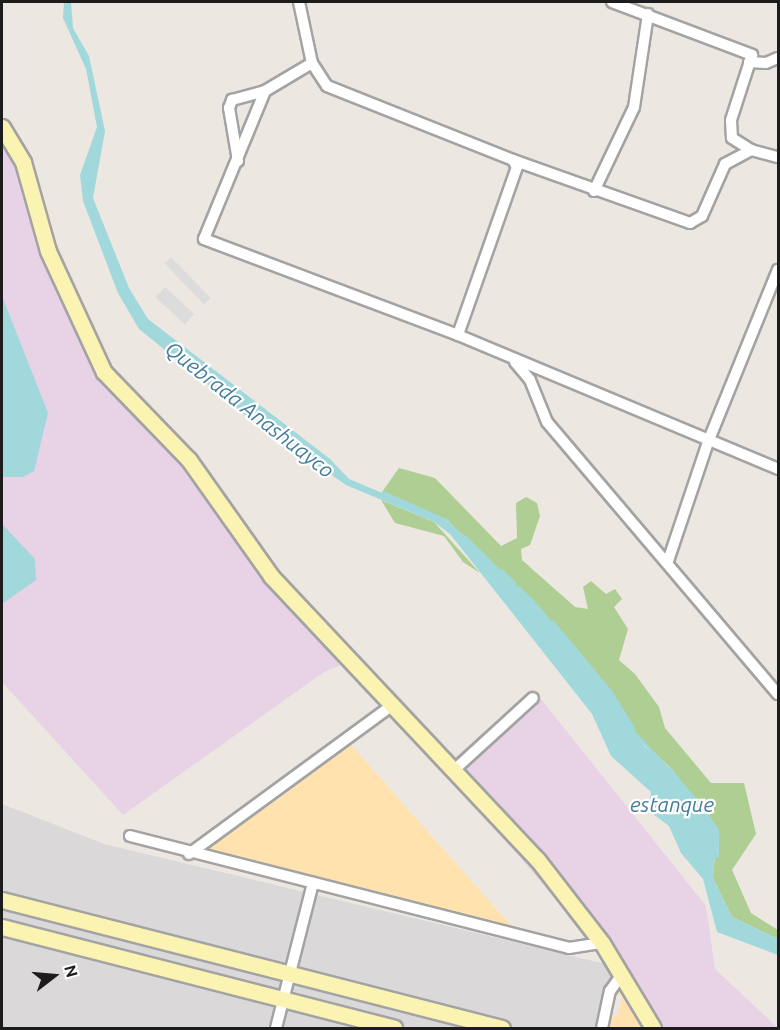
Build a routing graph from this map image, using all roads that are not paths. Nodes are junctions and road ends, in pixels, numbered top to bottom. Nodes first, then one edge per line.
1 (299, 2) edge
2 (612, 2) edge
3 (648, 14) junction
4 (778, 58) edge
5 (749, 62) junction
6 (312, 63) junction
7 (265, 91) junction
8 (2, 127) edge
9 (751, 150) junction
10 (778, 157) edge
11 (513, 160) junction
12 (238, 161) junction
13 (594, 191) junction
14 (778, 270) edge
15 (458, 335) junction
16 (513, 359) junction
17 (708, 442) junction
18 (778, 469) edge
19 (668, 561) junction
20 (778, 694) edge
21 (533, 698) dead end
22 (391, 706) junction
23 (453, 771) junction
24 (130, 836) dead end
25 (189, 855) junction
26 (313, 883) junction
27 (2, 900) edge
28 (2, 927) edge
29 (602, 943) junction
30 (290, 976) junction
31 (620, 977) junction
32 (284, 999) junction
33 (276, 1029) edge
34 (394, 1029) edge
35 (502, 1029) edge
36 (602, 1029) edge
37 (653, 1029) edge

1 - 6 street
2 - 3 street
3 - 5 street
3 - 13 street
4 - 5 street
5 - 9 street
6 - 7 street
6 - 11 street
7 - 12 street
7 - 12 street
8 - 22 street
9 - 10 street
9 - 13 street
11 - 13 street
11 - 15 street
12 - 15 street
14 - 17 street
15 - 16 street
16 - 17 street
16 - 19 street
17 - 18 street
17 - 19 street
19 - 20 street
21 - 23 street
22 - 23 street
22 - 25 street
23 - 29 street
24 - 25 street
25 - 26 street
26 - 29 street
26 - 30 street
27 - 30 street
28 - 32 street
29 - 31 street
30 - 32 street
30 - 35 street
31 - 36 street
31 - 37 street
32 - 33 street
32 - 34 street

